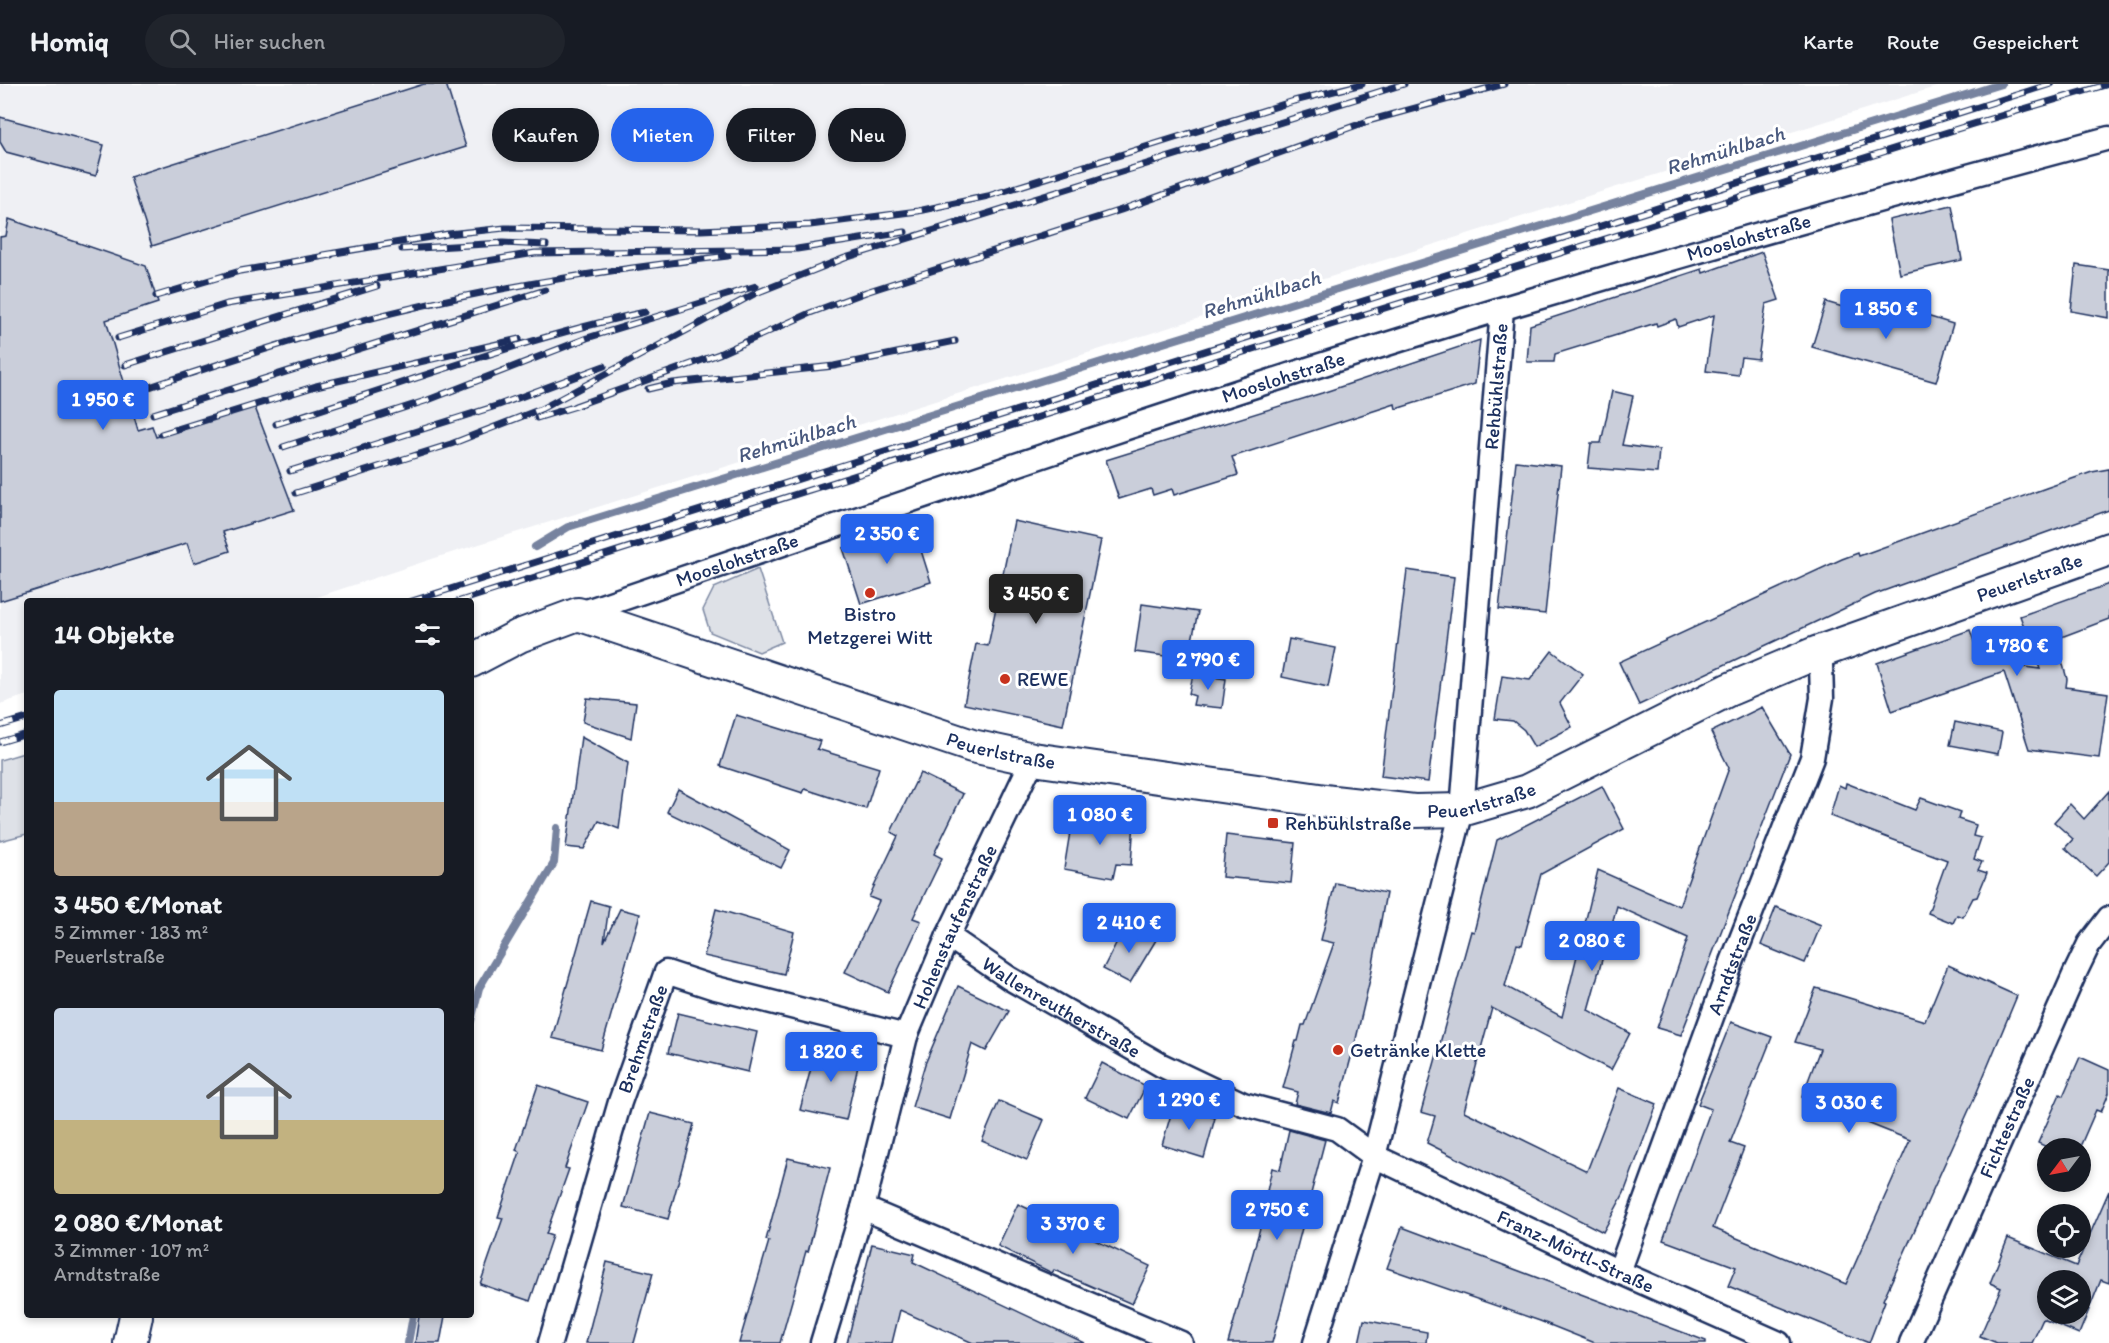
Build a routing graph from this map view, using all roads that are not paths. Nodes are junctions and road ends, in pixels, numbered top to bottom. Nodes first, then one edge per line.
1 (2109, 138) edge
2 (1502, 309) junction
3 (2109, 549) edge
4 (578, 614) junction
5 (1816, 653) junction
6 (474, 659) edge
7 (1033, 759) junction
8 (1462, 810) junction
9 (2109, 918) edge
10 (948, 936) junction
11 (906, 1036) junction
12 (1374, 1156) junction
13 (863, 1208) junction
14 (1619, 1272) junction
15 (136, 1318) edge
16 (130, 1343) edge
17 (550, 1343) edge
18 (822, 1343) edge
19 (1181, 1343) edge
20 (1315, 1343) edge
21 (1779, 1343) edge
22 (1911, 1343) edge

1 - 2 street, Mooslohstraße
2 - 4 street, Mooslohstraße
2 - 8 street, Rehbühlstraße
3 - 5 street, Peuerlstraße
4 - 6 street, Mooslohstraße
4 - 7 street, Peuerlstraße
5 - 8 street, Peuerlstraße
5 - 14 street, Arndtstraße
7 - 8 street, Peuerlstraße
7 - 10 street, Hohenstaufenstraße
8 - 12 street, Rehbühlstraße
9 - 22 street, Fichtestraße
10 - 11 street, Hohenstaufenstraße
10 - 12 street, Wallenreutherstraße
11 - 13 street, Hohenstaufenstraße
11 - 17 street, Brehmstraße
12 - 14 street, Franz-Mörtl-Straße
12 - 20 street, Rehbühlstraße
13 - 18 street, Hohenstaufenstraße
13 - 19 street
14 - 21 street, Franz-Mörtl-Straße
15 - 16 street

